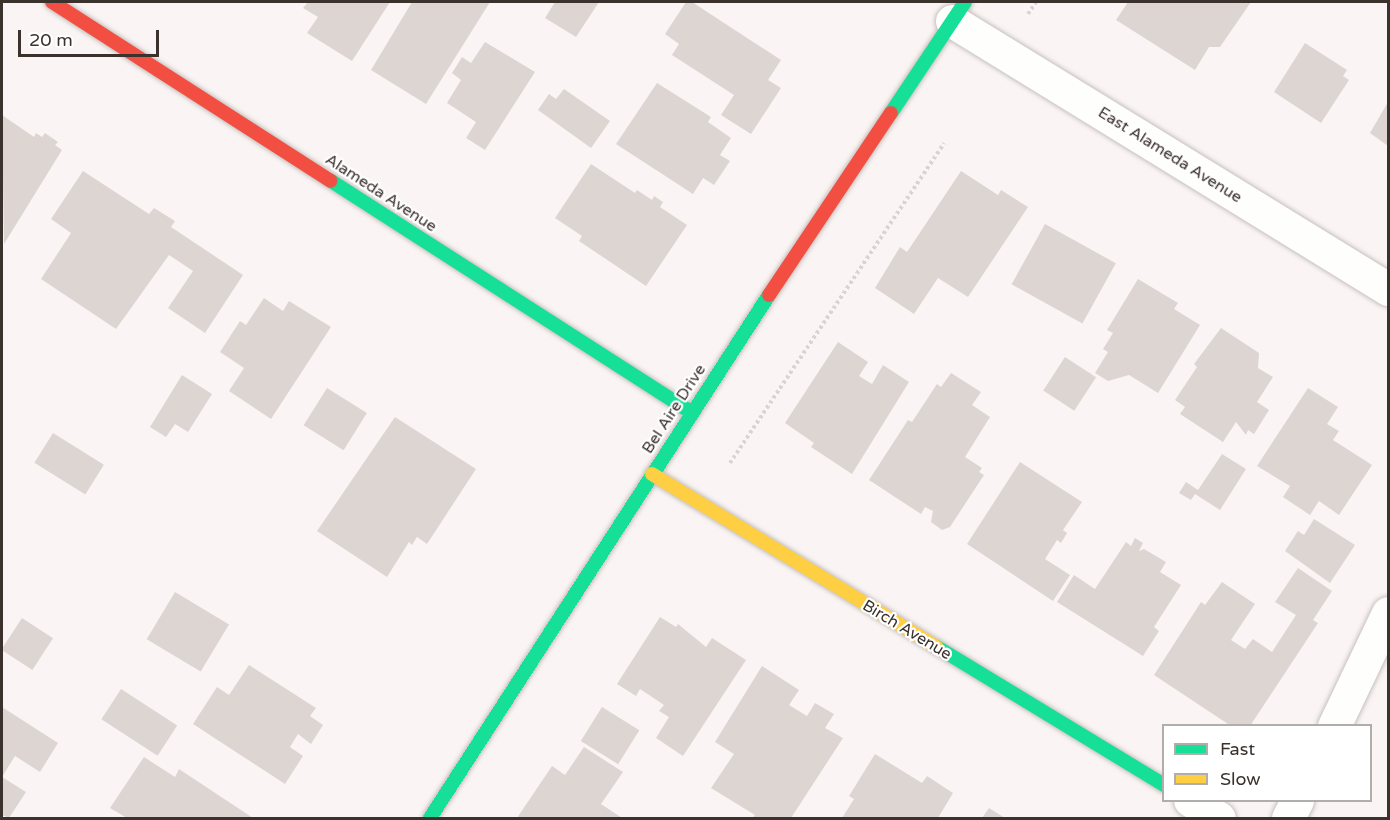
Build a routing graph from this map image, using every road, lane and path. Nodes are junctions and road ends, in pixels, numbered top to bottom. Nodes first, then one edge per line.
1 (52, 2) edge
2 (1036, 2) edge
3 (958, 11) edge
4 (1028, 14) dead end
5 (944, 143) dead end
6 (1389, 289) edge
7 (691, 412) junction
8 (730, 463) dead end
9 (652, 474) junction
10 (1389, 613) edge
11 (1335, 724) edge
12 (1162, 784) edge
13 (1192, 802) edge
14 (1296, 802) edge
15 (430, 819) edge
16 (1220, 819) edge
17 (1288, 819) edge

1 - 7 street, Alameda Avenue
2 - 4 path
3 - 6 street, East Alameda Avenue
3 - 7 street, Bel Aire Drive
5 - 8 path
7 - 9 street, Bel Aire Drive
9 - 12 street, Birch Avenue
9 - 15 street, Bel Aire Drive
10 - 11 street
13 - 16 street
14 - 17 street

